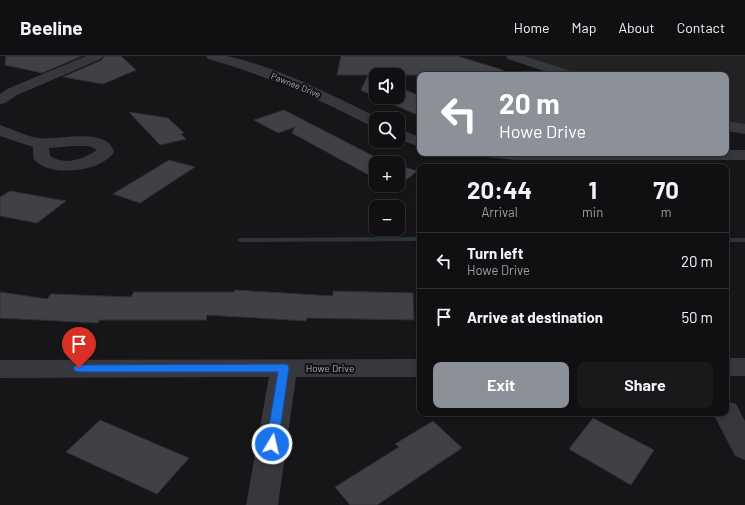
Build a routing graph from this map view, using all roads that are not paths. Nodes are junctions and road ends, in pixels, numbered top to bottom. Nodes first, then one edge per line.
1 (97, 56) edge
2 (212, 56) edge
3 (512, 56) edge
4 (560, 72) edge
5 (0, 100) edge
6 (369, 119) edge
7 (735, 127) edge
8 (0, 130) edge
9 (405, 137) edge
10 (745, 137) edge
11 (417, 141) edge
12 (41, 143) dead end
13 (729, 156) edge
14 (745, 156) edge
15 (729, 367) edge
16 (745, 367) edge
17 (284, 368) junction
18 (417, 368) edge
19 (0, 369) edge
20 (729, 416) edge
21 (745, 448) edge
22 (262, 505) edge

1 - 5 street
2 - 6 street, Pawnee Drive
3 - 4 street
7 - 10 street
8 - 12 street
9 - 11 street
13 - 14 street
15 - 16 street
17 - 18 street, Howe Drive
17 - 19 street, Howe Drive
17 - 22 street
20 - 21 street

